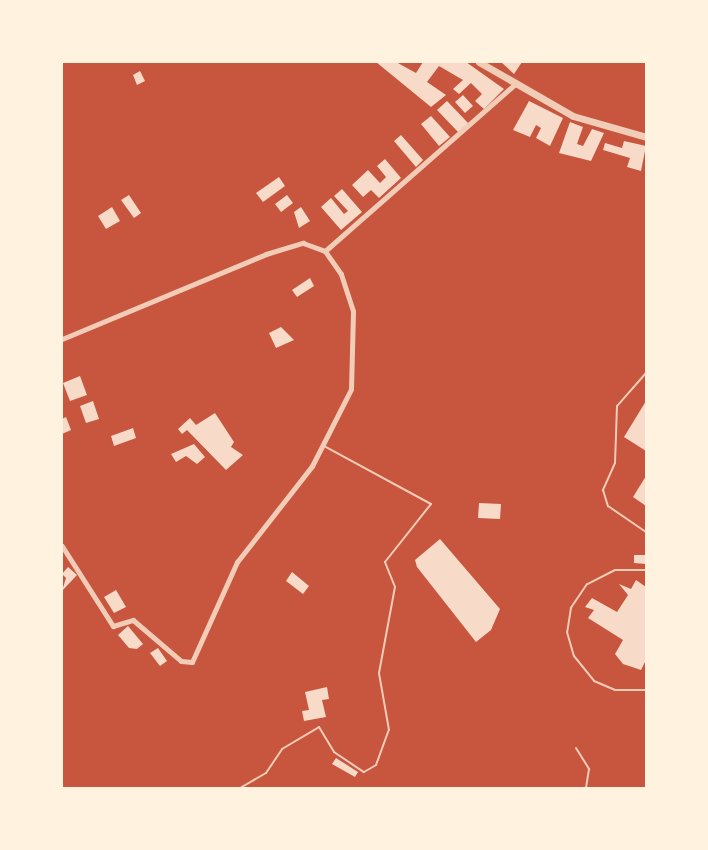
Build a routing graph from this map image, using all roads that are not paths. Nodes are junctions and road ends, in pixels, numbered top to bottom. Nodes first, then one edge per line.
1 (479, 62) edge
2 (493, 66) edge
3 (515, 84) junction
4 (646, 137) edge
5 (325, 251) junction
6 (62, 339) edge
7 (646, 373) edge
8 (323, 446) junction
9 (646, 532) edge
10 (62, 546) edge
11 (646, 570) edge
12 (646, 690) edge
13 (576, 748) dead end
14 (240, 789) edge
15 (586, 789) edge

1 - 2 street
2 - 3 street
3 - 4 street
3 - 5 street
5 - 6 street
5 - 8 street
7 - 9 lane
8 - 10 street
8 - 14 lane
11 - 12 lane
13 - 15 lane

